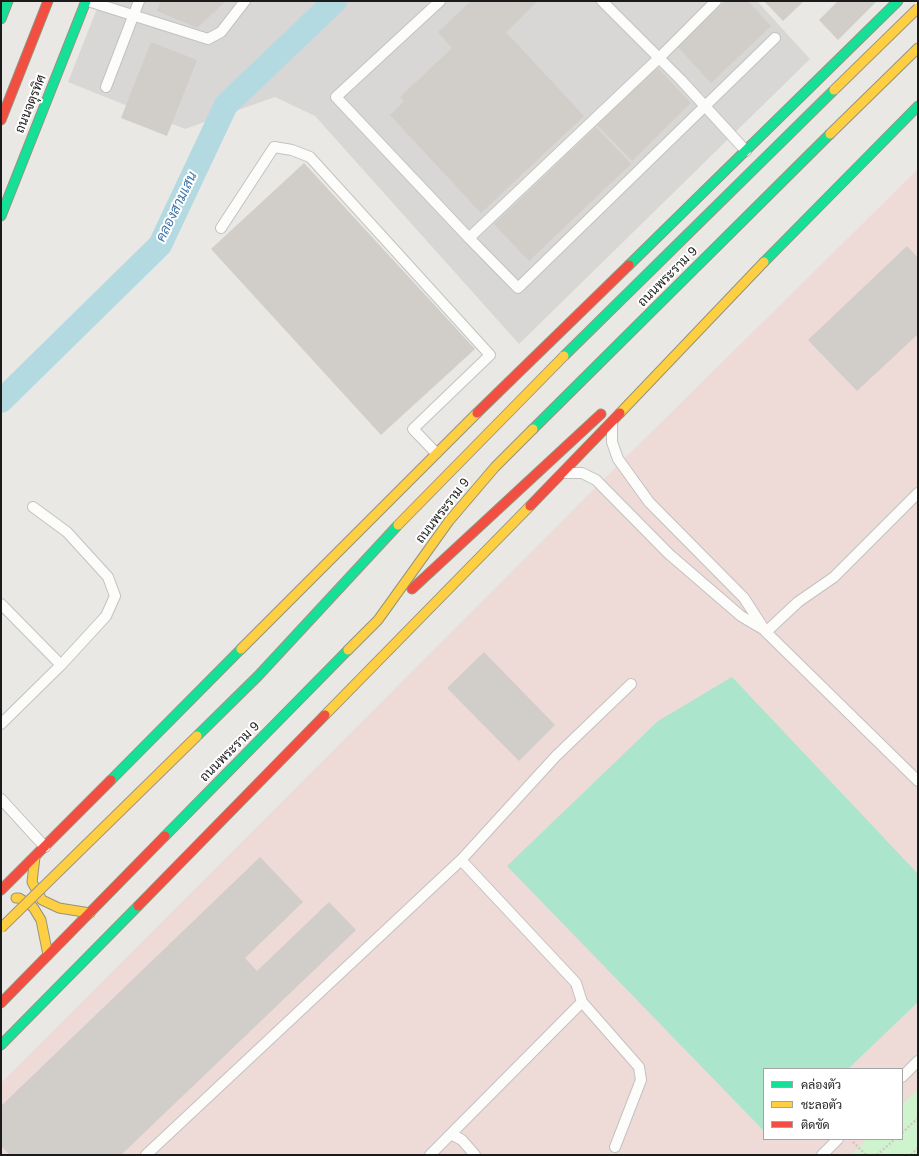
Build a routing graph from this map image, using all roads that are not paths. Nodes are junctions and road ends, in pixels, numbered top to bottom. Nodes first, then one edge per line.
1 (8, 1) edge
2 (48, 1) edge
3 (87, 1) edge
4 (139, 1) edge
5 (245, 1) edge
6 (440, 1) edge
7 (602, 1) edge
8 (716, 1) edge
9 (898, 1) edge
10 (918, 8) edge
11 (133, 15) junction
12 (1, 19) edge
13 (775, 38) dead end
14 (918, 48) edge
15 (659, 58) junction
16 (106, 86) dead end
17 (705, 106) junction
18 (918, 106) edge
19 (1, 120) edge
20 (746, 151) junction
21 (1, 216) edge
22 (221, 228) dead end
23 (469, 238) junction
24 (760, 266) junction
25 (650, 368) dead end
26 (610, 406) dead end
27 (612, 422) junction
28 (436, 453) junction
29 (562, 473) junction
30 (918, 493) edge
31 (33, 507) dead end
32 (1, 604) edge
33 (378, 620) junction
34 (766, 632) junction
35 (61, 665) junction
36 (631, 684) dead end
37 (1, 724) edge
38 (918, 781) edge
39 (1, 799) edge
40 (45, 847) junction
41 (35, 857) junction
42 (461, 860) junction
43 (1, 890) edge
44 (1, 896) edge
45 (90, 913) junction
46 (1, 928) edge
47 (48, 955) junction
48 (1, 1002) edge
49 (582, 1002) junction
50 (1, 1045) edge
51 (918, 1061) edge
52 (903, 1076) edge
53 (451, 1134) junction
54 (837, 1140) edge
55 (615, 1147) dead end
56 (146, 1155) edge
57 (430, 1155) edge
58 (475, 1155) edge
59 (822, 1155) edge

1 - 12 main road
2 - 19 main road
3 - 11 lane
3 - 21 main road, ถนนจตุรทิศ
4 - 11 lane
5 - 11 lane
6 - 23 lane
7 - 15 lane
8 - 15 lane
9 - 20 main road
10 - 46 main road, ถนนพระราม 9, bridge
11 - 16 lane
13 - 17 lane
14 - 33 main road, ถนนพระราม 9
15 - 17 lane
15 - 23 lane
17 - 20 lane
17 - 23 lane
18 - 24 main road
20 - 28 main road
22 - 28 lane
24 - 25 main road
24 - 27 main road
26 - 33 main road
27 - 29 main road
27 - 34 lane
28 - 40 main road
29 - 34 lane
29 - 50 main road
30 - 34 lane
31 - 35 lane
32 - 35 lane
33 - 45 main road, ถนนพระราม 9
34 - 38 lane
35 - 37 lane
36 - 42 lane
39 - 40 lane
40 - 41 main road
41 - 43 main road
41 - 45 main road
42 - 49 lane
42 - 56 lane
44 - 47 main road
45 - 47 main road, ถนนพระราม 9
47 - 48 main road, ถนนพระราม 9
49 - 53 lane
49 - 55 lane
51 - 52 lane
53 - 57 lane
53 - 58 lane
54 - 59 lane

